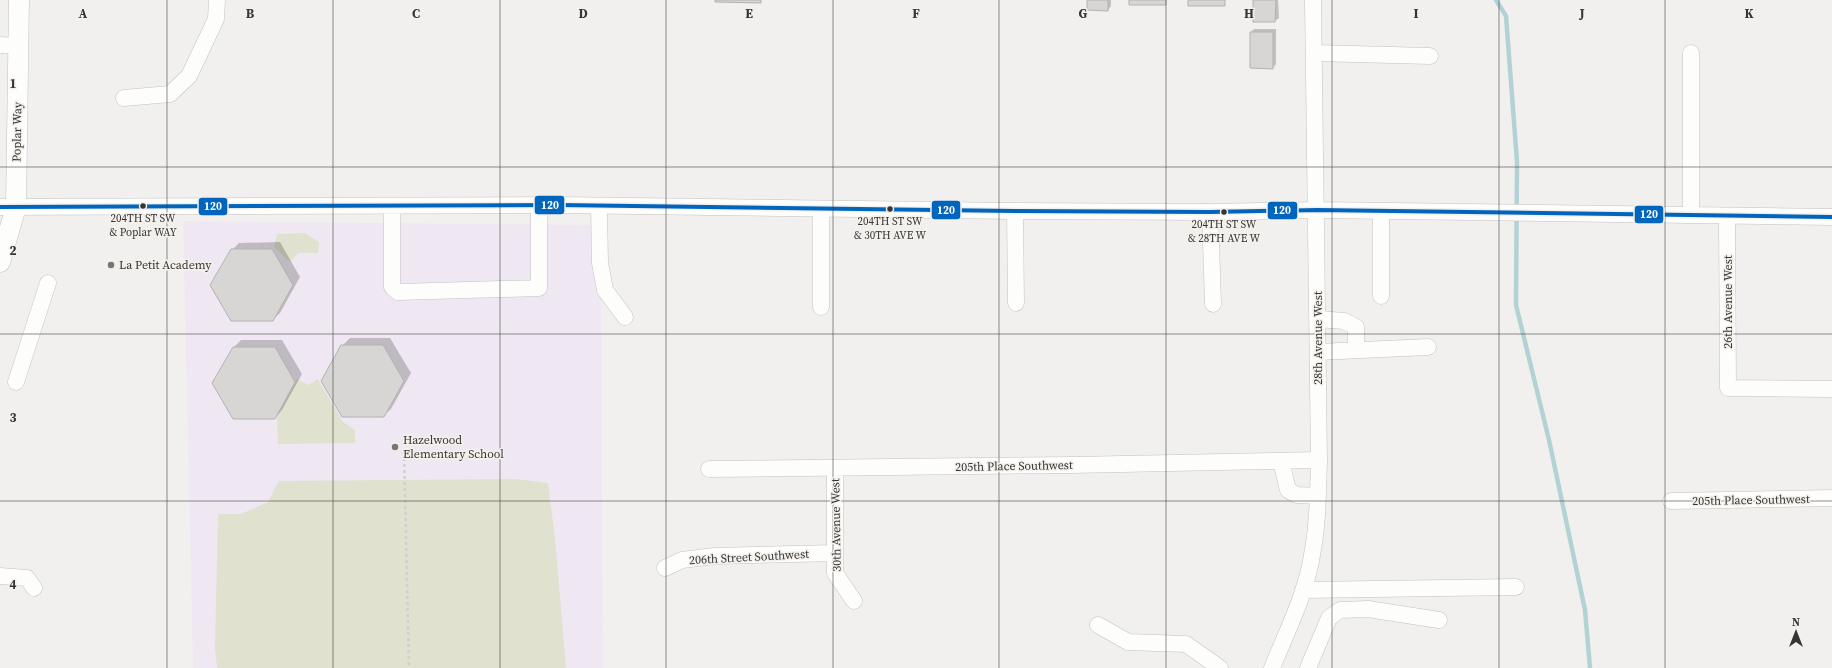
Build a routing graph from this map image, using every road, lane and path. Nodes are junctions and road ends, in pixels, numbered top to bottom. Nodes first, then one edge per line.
1 (19, 0) edge
2 (217, 0) edge
3 (1313, 0) edge
4 (9, 45) edge
5 (1314, 52) junction
6 (1691, 52) dead end
7 (1430, 56) dead end
8 (124, 98) dead end
9 (539, 205) junction
10 (392, 206) junction
11 (599, 206) junction
12 (8, 207) edge
13 (821, 209) junction
14 (1317, 210) junction
15 (1015, 211) junction
16 (1381, 211) junction
17 (1210, 212) junction
18 (1691, 215) junction
19 (1727, 216) junction
20 (1832, 217) edge
21 (0, 262) edge
22 (48, 283) dead end
23 (1381, 296) dead end
24 (1016, 303) dead end
25 (1213, 304) dead end
26 (821, 307) dead end
27 (625, 317) dead end
28 (1318, 319) junction
29 (1428, 347) dead end
30 (1356, 350) junction
31 (1318, 352) junction
32 (16, 382) dead end
33 (1832, 389) edge
34 (404, 452) dead end
35 (1319, 460) junction
36 (1282, 461) junction
37 (835, 468) junction
38 (709, 469) dead end
39 (1318, 496) junction
40 (1832, 498) edge
41 (1671, 501) dead end
42 (835, 553) junction
43 (665, 568) dead end
44 (0, 576) edge
45 (1516, 587) dead end
46 (34, 588) dead end
47 (1303, 590) junction
48 (854, 601) dead end
49 (1439, 620) dead end
50 (1098, 625) dead end
51 (409, 668) edge
52 (1220, 668) edge
53 (1272, 668) edge
54 (1308, 668) edge

1 - 4 main road, Poplar Way
2 - 8 street
3 - 5 street, 28th Avenue West
4 - 12 main road, Poplar Way
5 - 7 street
5 - 14 street, 28th Avenue West
6 - 18 street
9 - 10 street
9 - 10 street
9 - 11 street
10 - 12 street
11 - 13 street
11 - 27 street
12 - 21 main road, Poplar Way
13 - 15 street
13 - 26 street
14 - 16 street
14 - 17 street
14 - 28 street, 28th Avenue West
15 - 17 street
15 - 24 street
16 - 18 street
16 - 23 street
17 - 25 street
18 - 19 street
19 - 20 street
19 - 33 street, 26th Avenue West
22 - 32 street
28 - 30 street
28 - 31 street, 28th Avenue West
29 - 30 street
30 - 31 street
31 - 35 street, 28th Avenue West
34 - 51 path
35 - 36 street, 205th Place Southwest
35 - 39 street, 28th Avenue West
36 - 37 street, 205th Place Southwest
36 - 39 street
37 - 38 street, 205th Place Southwest
37 - 42 street, 30th Avenue West
39 - 47 street, 28th Avenue West
40 - 41 street, 205th Place Southwest
42 - 43 street, 206th Street Southwest
42 - 48 street, 30th Avenue West
44 - 46 street
45 - 47 street
47 - 53 street, 28th Avenue West
49 - 54 street
50 - 52 street

